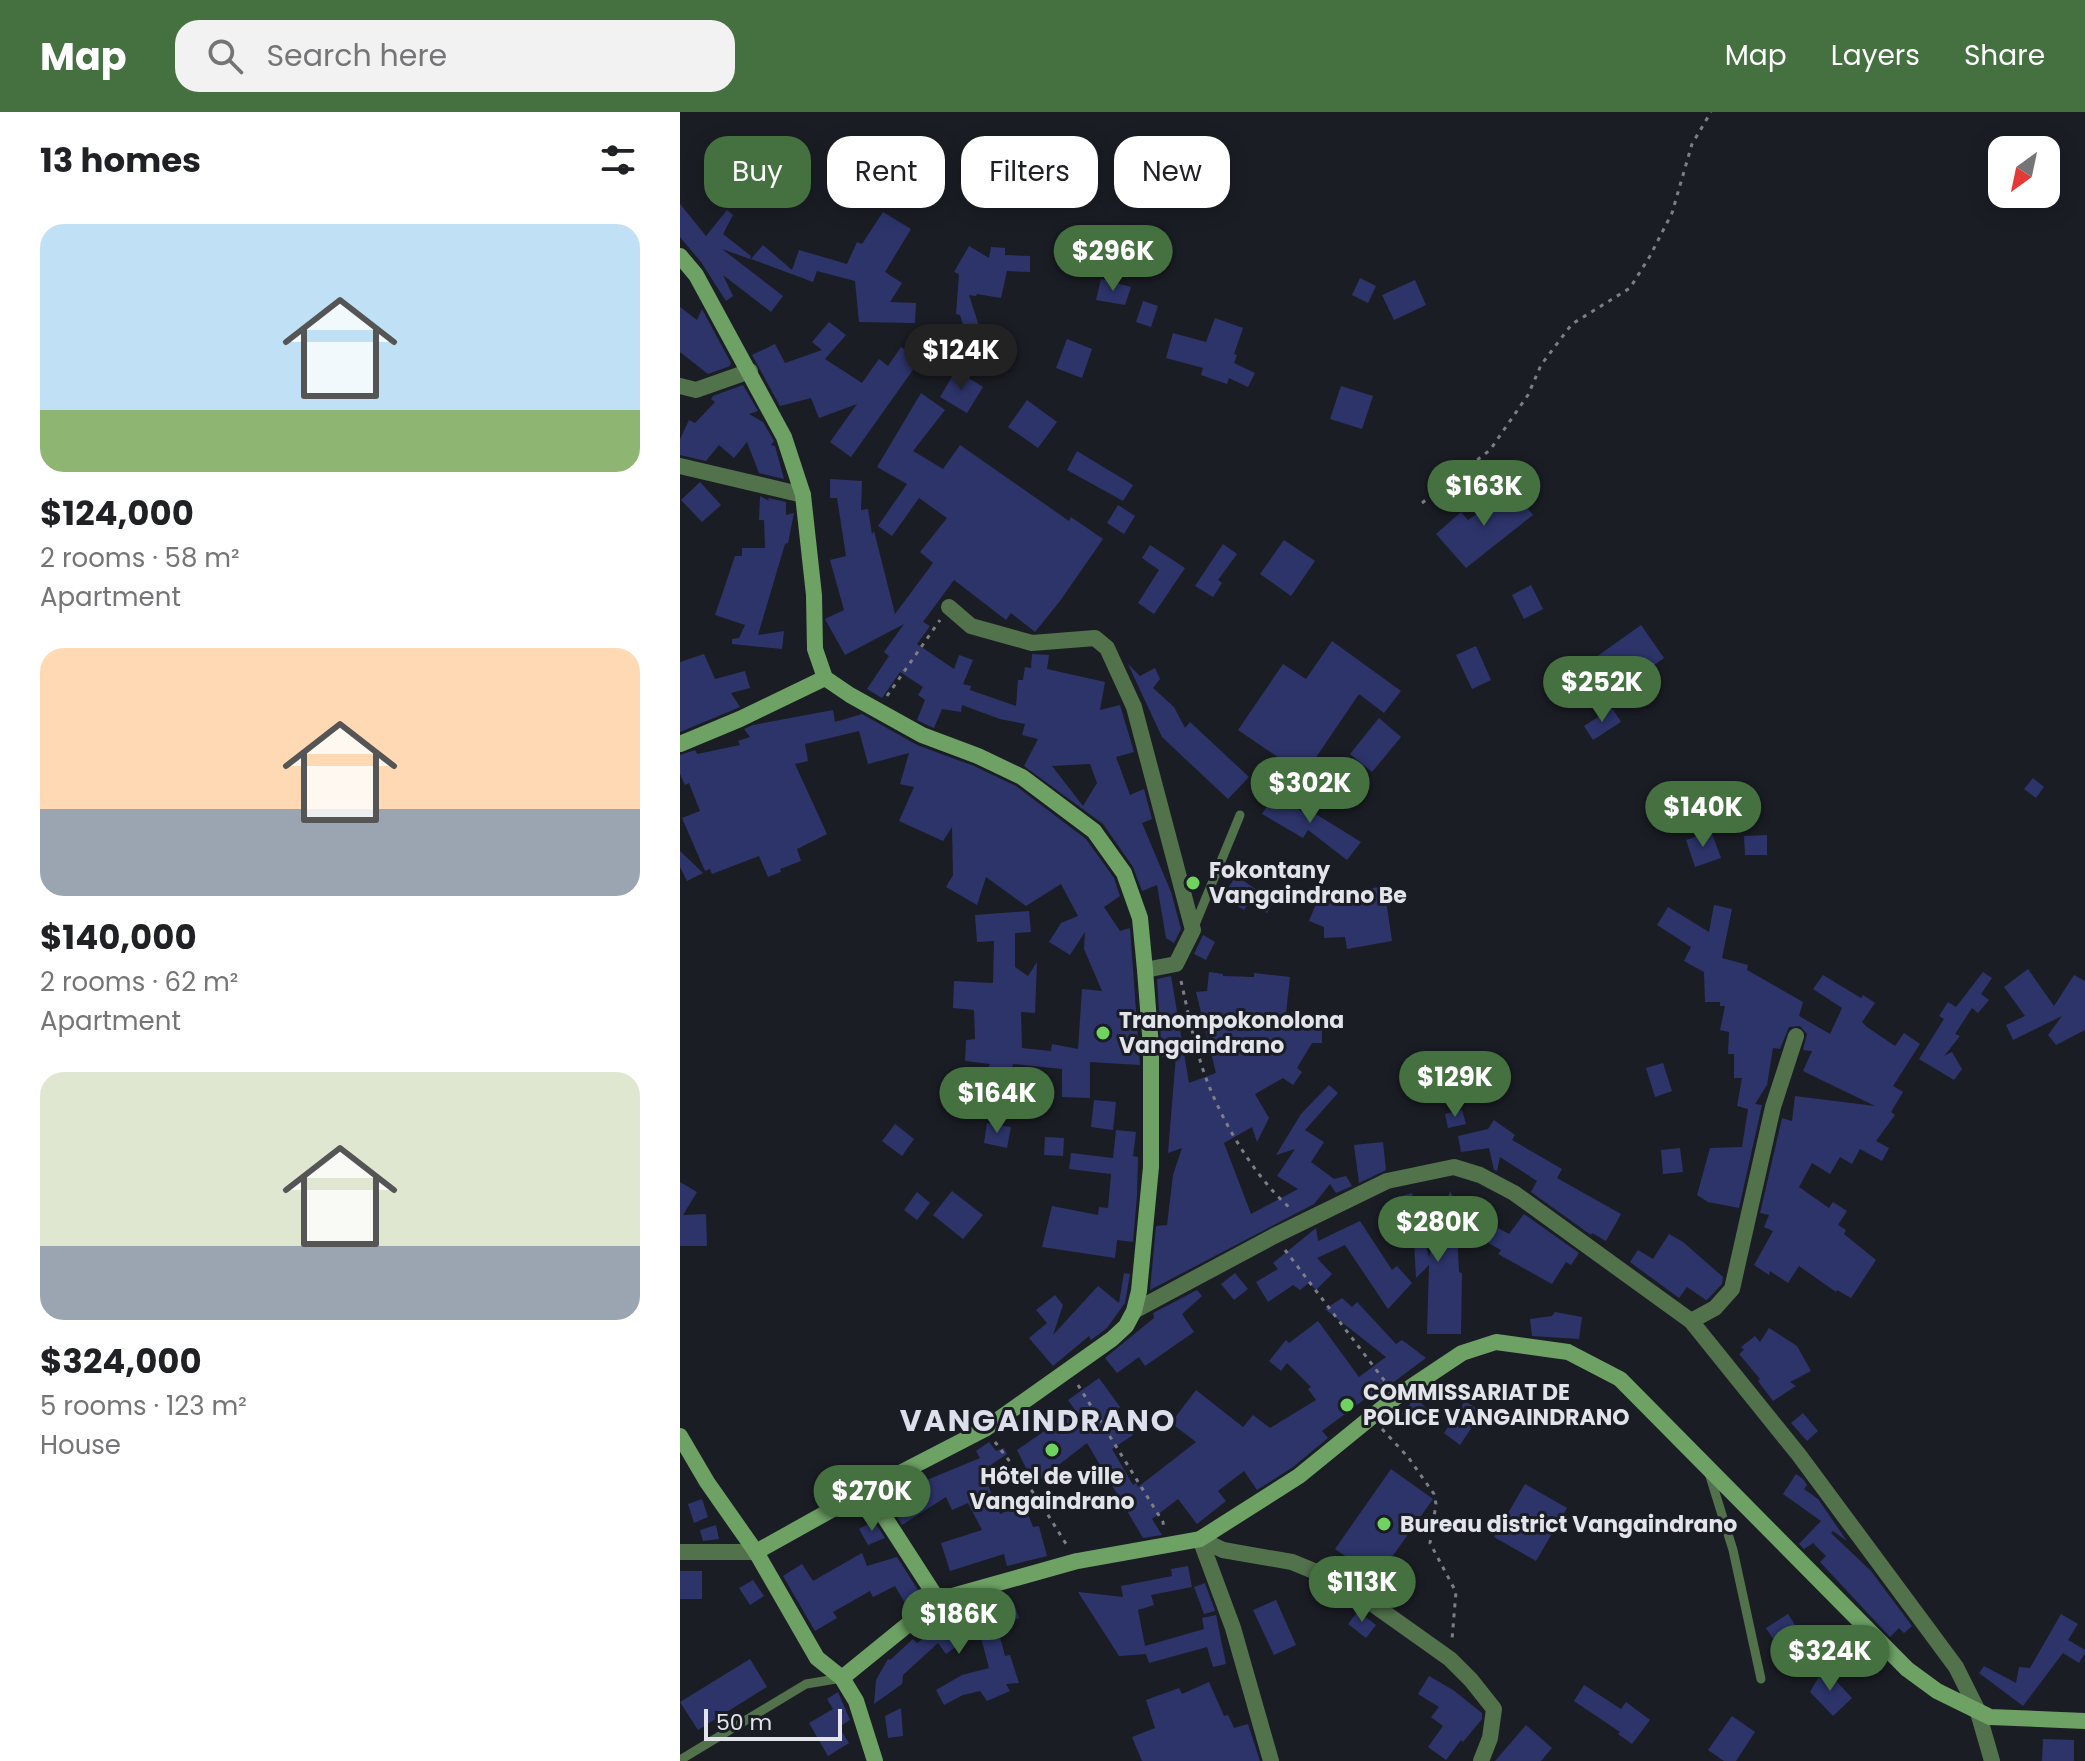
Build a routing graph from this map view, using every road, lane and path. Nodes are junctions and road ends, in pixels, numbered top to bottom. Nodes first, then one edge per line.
1 (1711, 112) edge
2 (680, 256) edge
3 (750, 371) junction
4 (680, 386) edge
5 (680, 466) edge
6 (803, 495) junction
7 (1422, 503) dead end
8 (949, 607) joint
9 (825, 678) junction
10 (877, 710) junction
11 (680, 744) edge
12 (1240, 815) dead end
13 (1193, 930) junction
14 (1176, 964) junction
15 (1145, 970) junction
16 (1796, 1036) dead end
17 (1305, 1221) junction
18 (1274, 1236) junction
19 (1134, 1311) junction
20 (1691, 1321) junction
21 (1069, 1370) junction
22 (1396, 1397) junction
23 (985, 1429) junction
24 (1382, 1429) dead end
25 (680, 1436) edge
26 (1708, 1468) junction
27 (867, 1490) junction
28 (1200, 1539) junction
29 (1166, 1545) junction
30 (680, 1552) edge
31 (756, 1552) junction
32 (1077, 1561) junction
33 (938, 1600) junction
34 (1450, 1659) junction
35 (842, 1678) junction
36 (1761, 1679) dead end
37 (1977, 1709) junction
38 (2085, 1721) edge
39 (680, 1760) edge
40 (875, 1761) edge
41 (1271, 1761) edge
42 (1481, 1761) edge
43 (1992, 1761) edge

1 - 7 path
2 - 3 main road
3 - 4 street
3 - 6 main road
5 - 6 street
6 - 9 main road
8 - 10 path
8 - 13 street
9 - 10 main road
9 - 11 main road
10 - 15 main road
12 - 13 lane
13 - 14 street
14 - 15 street
14 - 17 path
15 - 19 main road
16 - 20 street
17 - 18 street
17 - 20 street
18 - 19 street
18 - 22 path
19 - 21 main road
20 - 37 street
21 - 23 main road
21 - 29 path
22 - 26 main road
22 - 28 main road
23 - 27 main road
23 - 32 path
24 - 34 path
25 - 31 main road
26 - 36 lane
26 - 37 main road
27 - 31 main road
27 - 33 main road
28 - 29 main road
28 - 34 street
28 - 41 street
29 - 32 main road
30 - 31 street
31 - 35 main road
32 - 33 main road
33 - 35 main road
34 - 42 street
35 - 39 lane
35 - 40 main road
37 - 38 main road
37 - 43 street

